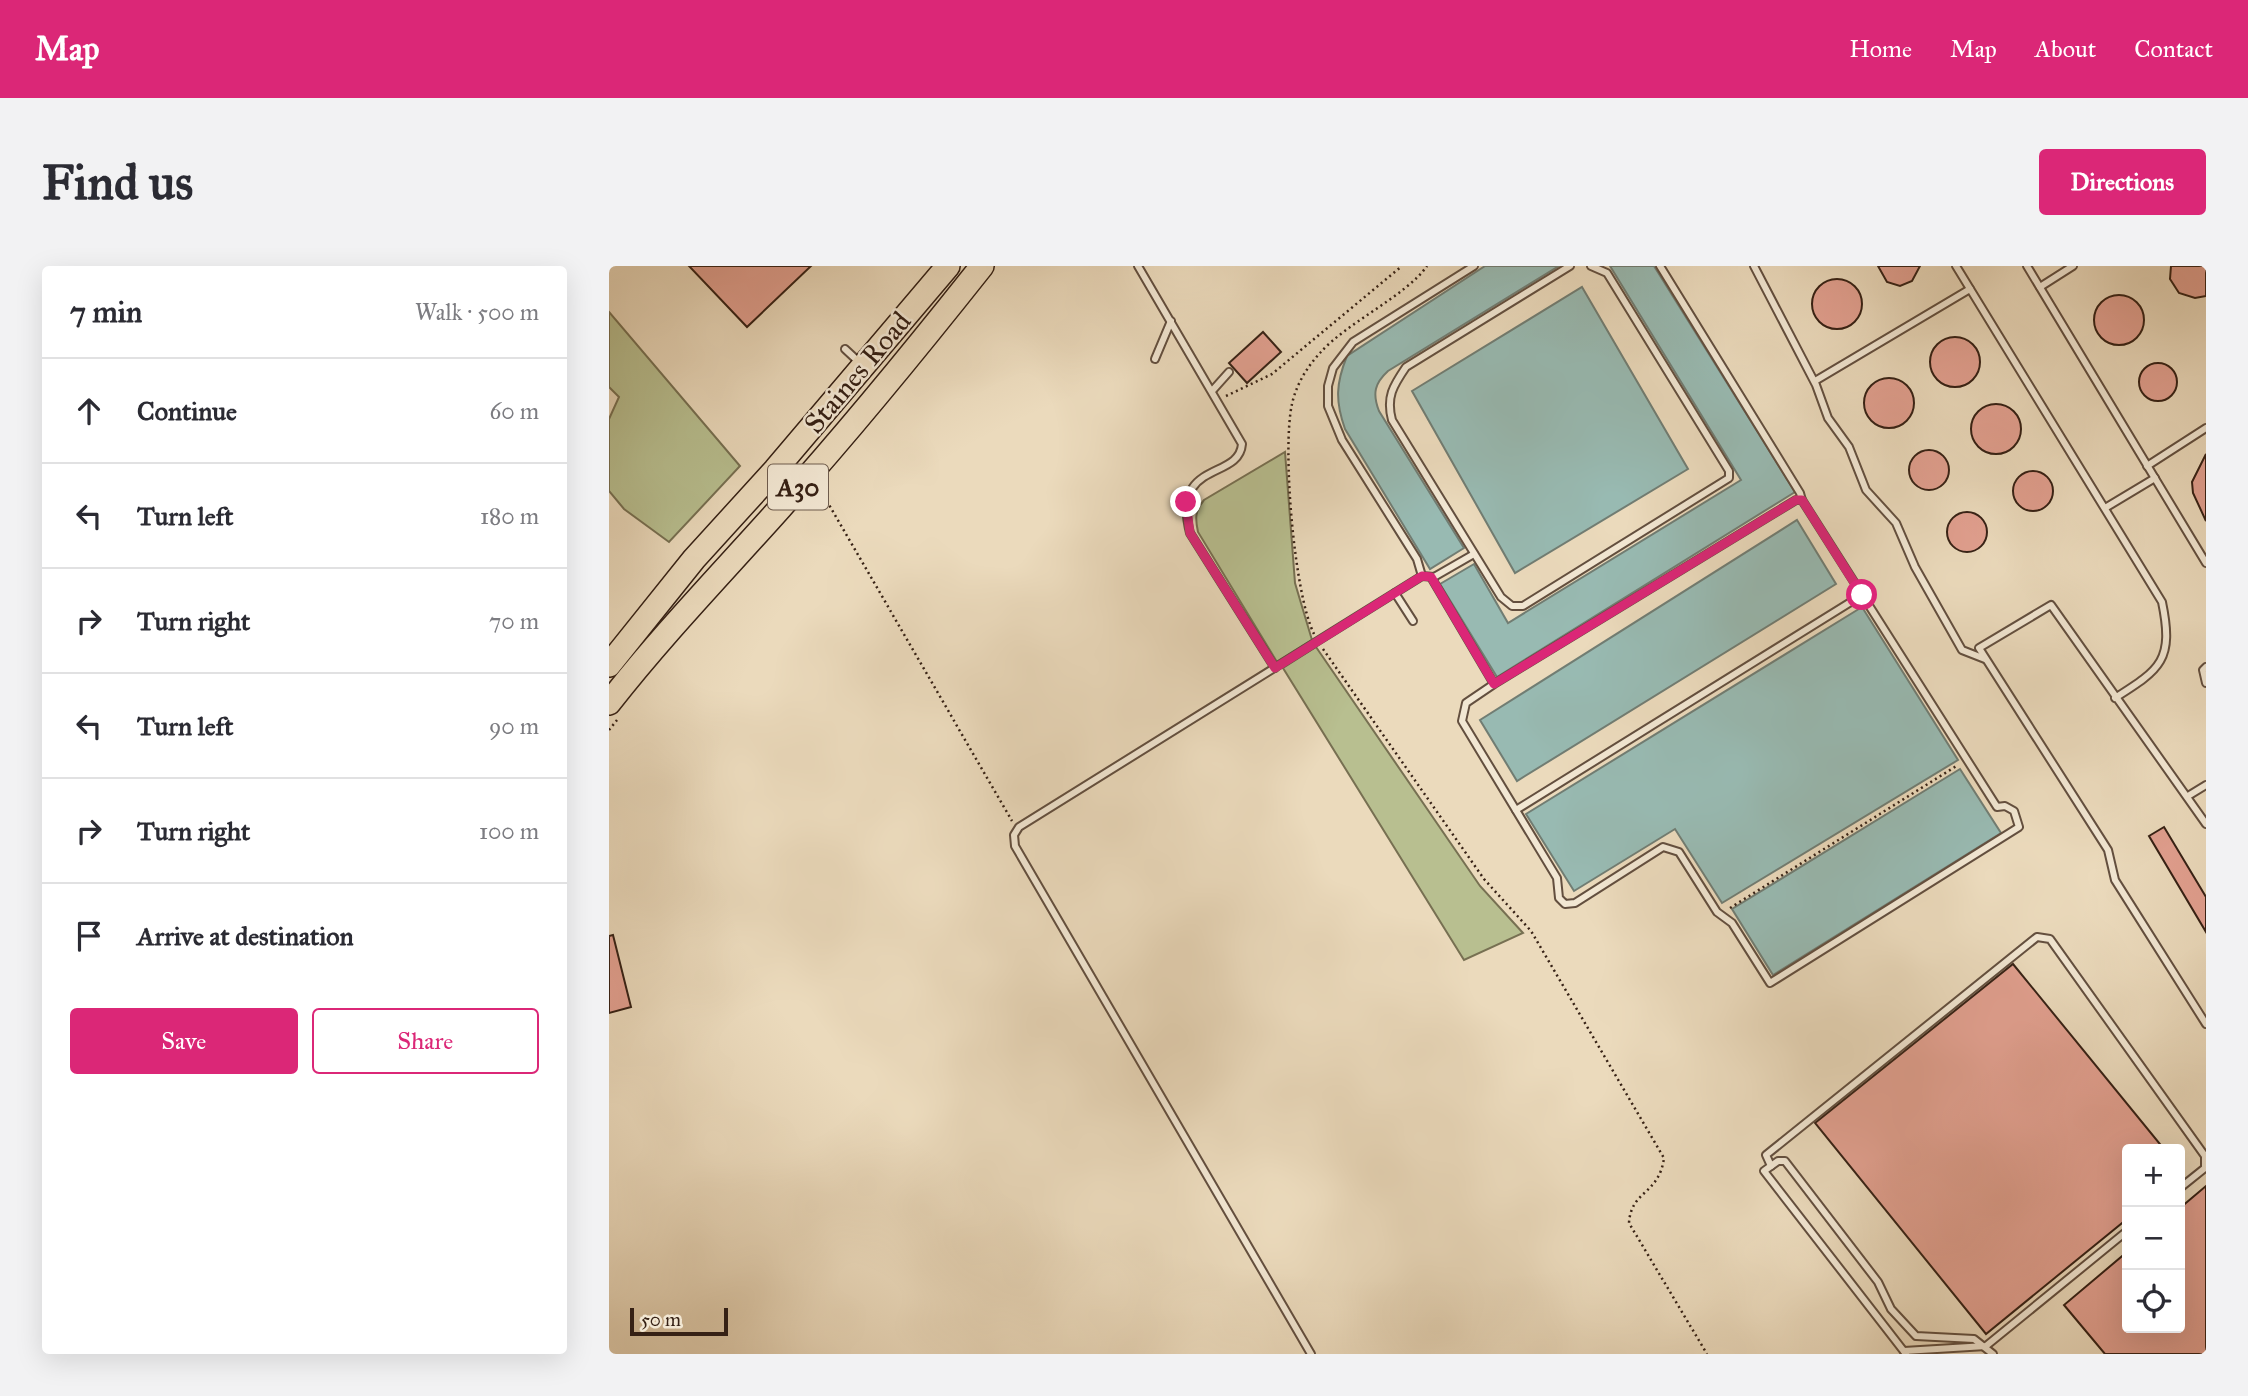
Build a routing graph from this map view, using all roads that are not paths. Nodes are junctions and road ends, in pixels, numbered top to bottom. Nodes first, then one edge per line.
1 (948, 266) edge
2 (982, 266) edge
3 (1138, 266) edge
4 (1474, 266) edge
5 (1570, 266) edge
6 (1591, 266) edge
7 (1660, 266) edge
8 (1754, 266) edge
9 (1956, 266) edge
10 (2027, 266) edge
11 (2073, 266) edge
12 (2039, 287) junction
13 (1970, 289) junction
14 (1171, 321) junction
15 (845, 349) dead end
16 (1155, 359) dead end
17 (864, 366) junction
18 (1229, 372) dead end
19 (1815, 382) junction
20 (1212, 391) junction
21 (2206, 428) edge
22 (2147, 466) junction
23 (2155, 478) junction
24 (1802, 500) junction
25 (2105, 508) junction
26 (1474, 554) junction
27 (2206, 563) edge
28 (1422, 576) junction
29 (1431, 577) junction
30 (1395, 593) junction
31 (1862, 595) junction
32 (1413, 621) dead end
33 (1987, 660) junction
34 (609, 665) edge
35 (2206, 667) edge
36 (1275, 668) junction
37 (2206, 683) edge
38 (1494, 684) junction
39 (2115, 698) junction
40 (609, 703) edge
41 (2206, 785) edge
42 (2188, 796) junction
43 (1516, 810) junction
44 (2206, 824) edge
45 (2206, 1024) edge
46 (1771, 1166) junction
47 (2185, 1184) edge
48 (2122, 1235) edge
49 (1986, 1346) junction
50 (1905, 1352) edge
51 (1311, 1354) edge
52 (1993, 1354) edge

1 - 17 highway, Staines Road / A30
2 - 40 highway, Staines Road / A30
3 - 14 lane
4 - 28 lane
5 - 26 lane
6 - 26 lane
7 - 24 lane
8 - 19 lane
9 - 13 lane
10 - 12 lane
11 - 12 lane
12 - 22 lane
13 - 19 lane
13 - 25 lane
14 - 16 lane
14 - 20 lane
15 - 17 lane
17 - 34 highway, Staines Road / A30
18 - 20 lane
19 - 33 lane
20 - 36 lane
21 - 22 lane
22 - 23 lane
23 - 25 lane
23 - 27 lane
24 - 31 lane
24 - 38 lane
25 - 39 lane
26 - 29 lane
28 - 29 lane
28 - 30 lane
29 - 38 lane
30 - 32 lane
30 - 36 lane
31 - 43 lane
31 - 43 lane
33 - 39 lane
33 - 45 lane
35 - 37 lane
36 - 51 lane
38 - 43 lane
39 - 42 lane
41 - 42 lane
42 - 44 lane
46 - 47 lane
46 - 49 lane
46 - 50 lane
48 - 49 lane
49 - 50 lane
49 - 52 lane

